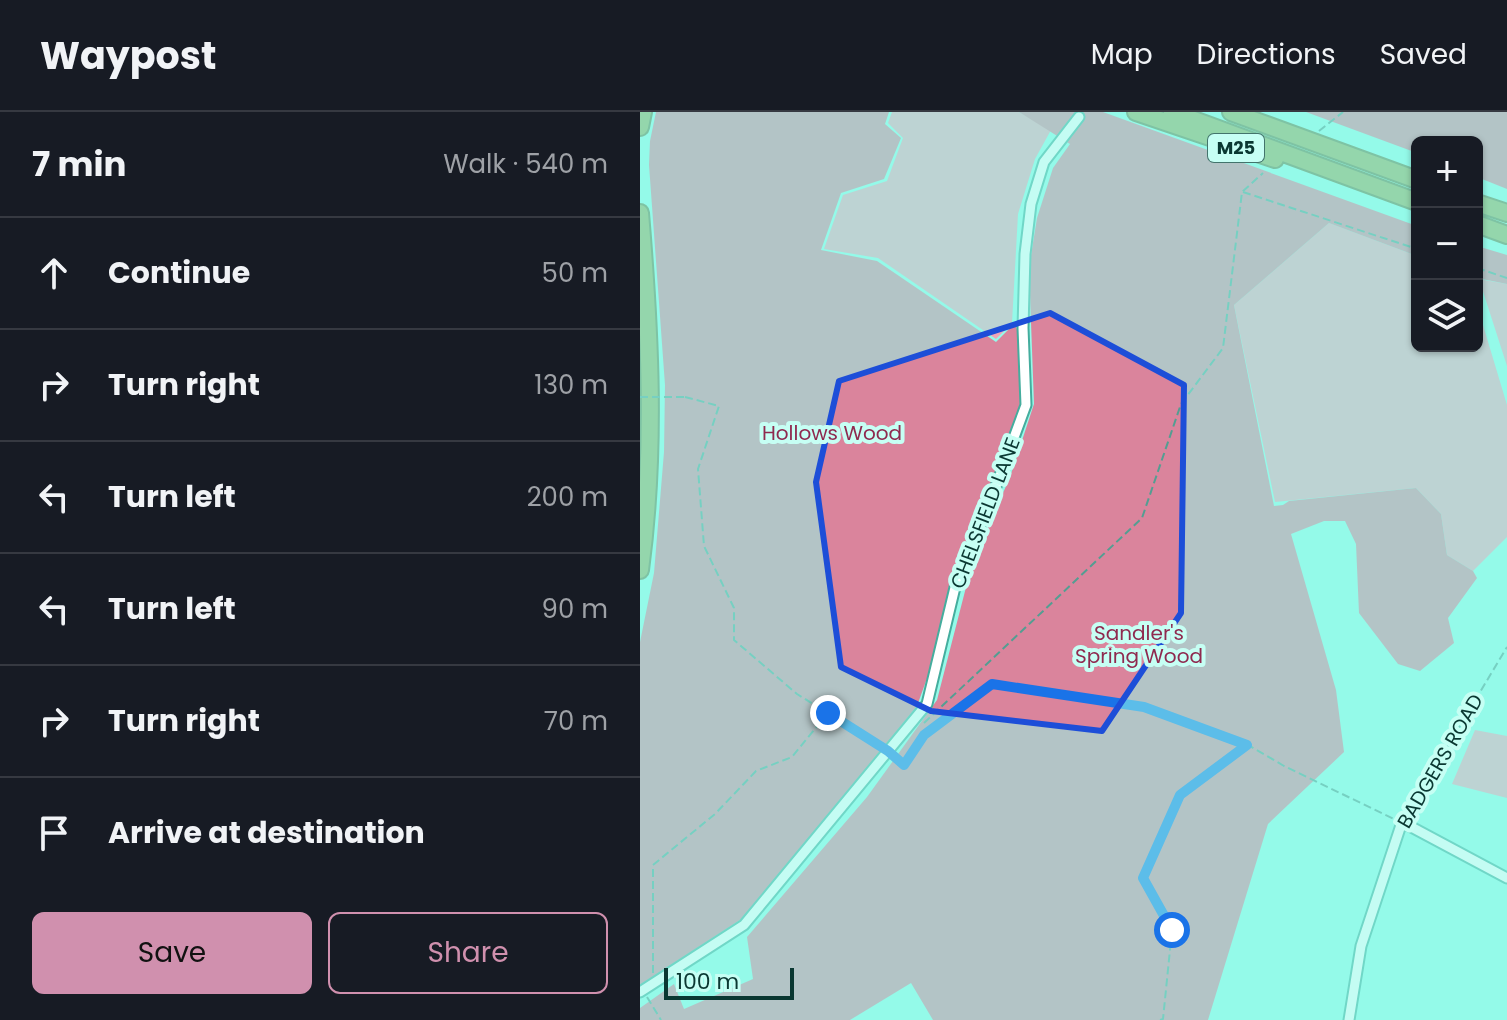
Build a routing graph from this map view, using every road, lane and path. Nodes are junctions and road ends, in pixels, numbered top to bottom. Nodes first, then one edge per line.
1 (643, 112) edge
2 (1136, 112) edge
3 (1172, 112) edge
4 (1231, 112) edge
5 (1242, 112) edge
6 (1343, 112) edge
7 (1079, 117) dead end
8 (1268, 125) junction
9 (640, 127) edge
10 (1311, 137) dead end
11 (1263, 173) dead end
12 (1339, 173) junction
13 (1411, 178) edge
14 (1242, 192) junction
15 (1411, 200) edge
16 (1483, 205) edge
17 (640, 213) edge
18 (1507, 213) edge
19 (1483, 226) edge
20 (1507, 235) edge
21 (1411, 247) edge
22 (1483, 270) edge
23 (1507, 278) edge
24 (640, 397) edge
25 (640, 570) edge
26 (1507, 647) edge
27 (828, 713) junction
28 (914, 732) dead end
29 (1247, 745) junction
30 (888, 751) junction
31 (1402, 822) junction
32 (1507, 878) edge
33 (653, 983) junction
34 (642, 991) edge
35 (661, 1020) edge
36 (1160, 1020) edge
37 (1349, 1020) edge

1 - 9 highway
2 - 12 highway, M25
3 - 12 highway, M25
4 - 8 highway, M25
5 - 8 highway, M25
6 - 10 path
7 - 30 street, CHELSFIELD LANE
8 - 13 highway, M25
11 - 14 path
12 - 15 highway, M25
14 - 21 path
14 - 28 path
16 - 18 highway
17 - 25 highway
19 - 20 highway
22 - 23 path
24 - 27 path, bridge
26 - 31 path, BADGERS ROAD
27 - 30 path
27 - 33 path
29 - 30 path
29 - 31 path
29 - 36 path
30 - 33 street, CHELSFIELD LANE
31 - 32 street
31 - 37 street, BADGERS ROAD
33 - 34 street, CHELSFIELD LANE
34 - 35 path

